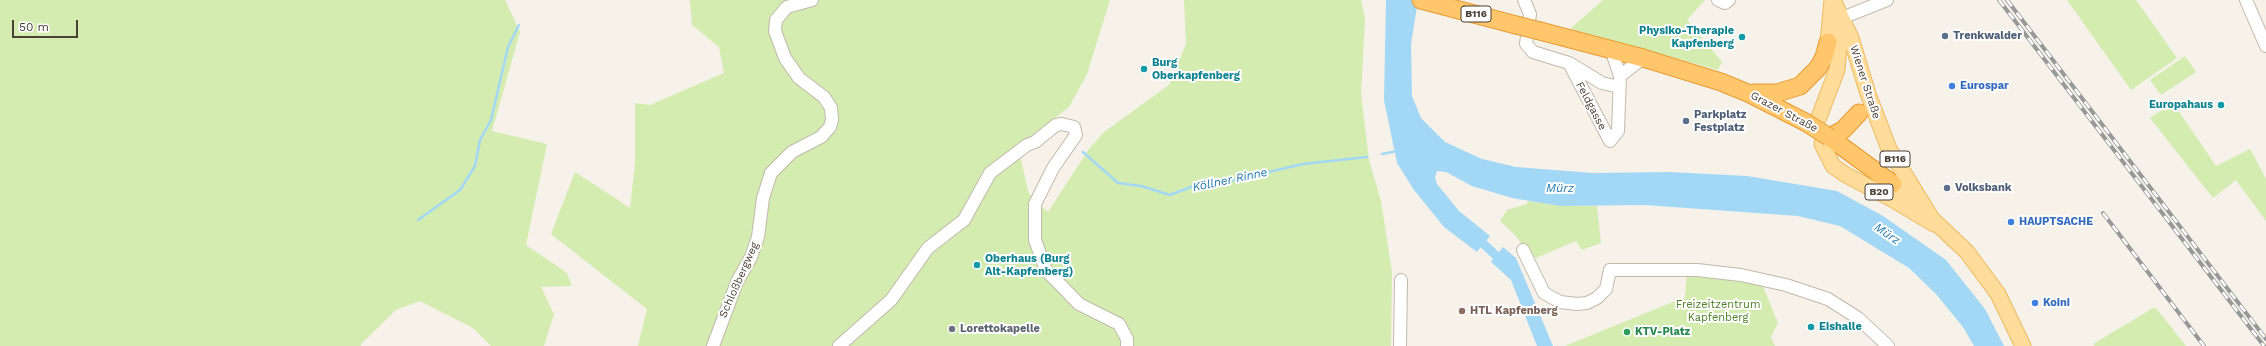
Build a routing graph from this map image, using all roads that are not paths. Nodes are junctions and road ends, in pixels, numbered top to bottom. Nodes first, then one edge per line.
1 (812, 0) edge
2 (1524, 0) edge
3 (1718, 0) edge
4 (1729, 0) edge
5 (1833, 0) edge
6 (1887, 0) edge
7 (2246, 0) edge
8 (1429, 2) edge
9 (1842, 18) junction
10 (1828, 42) joint
11 (2266, 46) edge
12 (1606, 48) junction
13 (1644, 58) junction
14 (1569, 63) junction
15 (1620, 82) junction
16 (1868, 94) junction
17 (1776, 100) junction
18 (1859, 113) joint
19 (1812, 120) junction
20 (1826, 140) junction
21 (1893, 184) joint
22 (1932, 219) junction
23 (1945, 231) junction
24 (1523, 250) dead end
25 (1401, 280) dead end
26 (713, 346) edge
27 (839, 346) edge
28 (1127, 346) edge
29 (1400, 346) edge
30 (1888, 346) edge
31 (2023, 346) edge

1 - 26 street, Schloßbergweg
2 - 14 street, Feldgasse
3 - 4 street
5 - 9 main road
5 - 10 main road
6 - 9 street
7 - 11 street
8 - 12 highway, Grazer Straße / B116, bridge
9 - 16 main road, Wiener Straße
9 - 19 main road, Wiener Straße
10 - 17 highway
12 - 13 highway, Grazer Straße / B116
12 - 15 street
13 - 15 street
13 - 17 highway, Grazer Straße / B116
14 - 15 street, Feldgasse
14 - 15 street, Feldgasse
16 - 18 main road
16 - 22 main road, Wiener Straße / B116
17 - 19 highway, Grazer Straße / B116
18 - 20 highway
19 - 20 highway, Grazer Straße / B116, bridge
20 - 21 highway, Grazer Straße / B116
20 - 23 main road, Wiener Straße / B20
21 - 22 main road, Grazer Straße / B116
22 - 23 main road, Wiener Straße / B116
23 - 31 main road, Wiener Straße / B116
24 - 30 street
25 - 29 street
27 - 28 street

